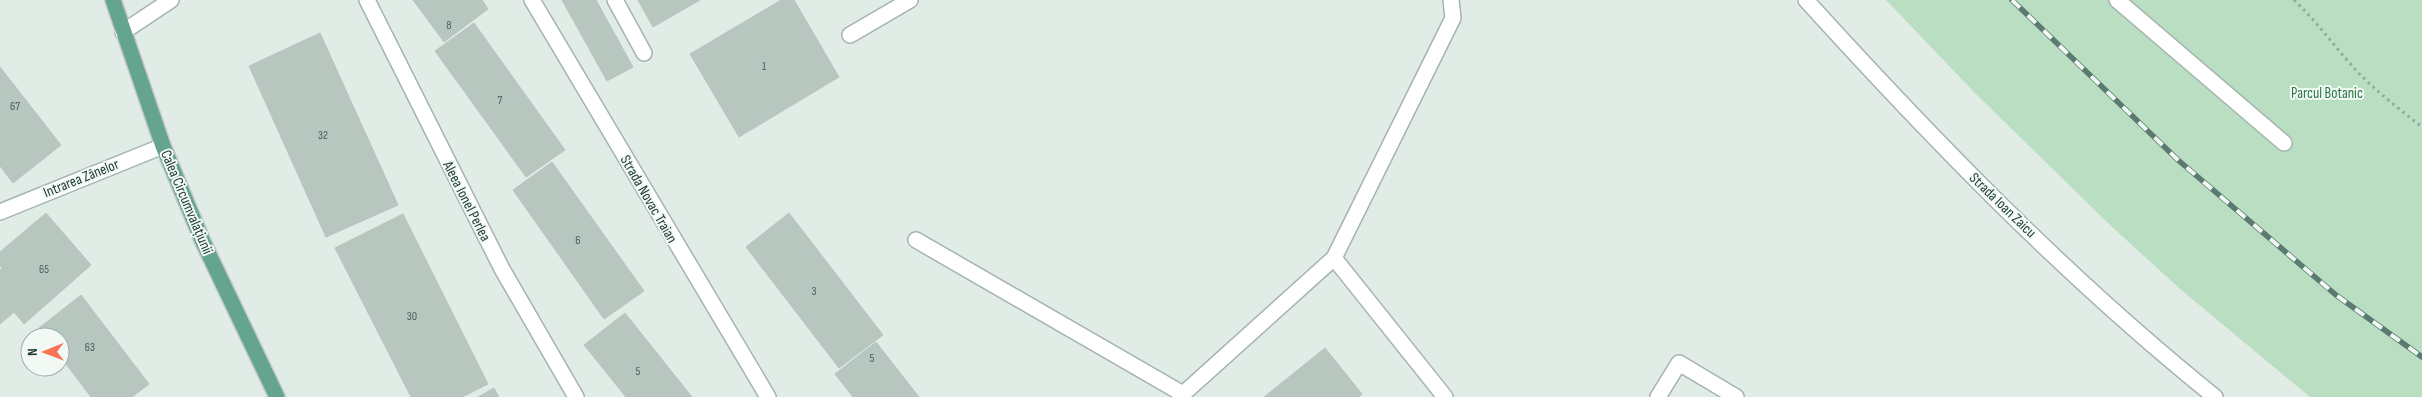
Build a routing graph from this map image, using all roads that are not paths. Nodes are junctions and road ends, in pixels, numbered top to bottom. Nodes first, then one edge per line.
1 (113, 0) edge
2 (171, 0) edge
3 (367, 0) edge
4 (532, 0) edge
5 (615, 0) edge
6 (910, 0) edge
7 (1451, 0) edge
8 (1806, 0) edge
9 (2117, 0) edge
10 (123, 32) junction
11 (850, 35) dead end
12 (644, 53) dead end
13 (2284, 143) dead end
14 (163, 146) junction
15 (0, 212) edge
16 (916, 240) dead end
17 (1334, 258) junction
18 (277, 397) edge
19 (576, 397) edge
20 (768, 397) edge
21 (1445, 397) edge
22 (1658, 397) edge
23 (1736, 397) edge
24 (2215, 397) edge

1 - 10 main road, Calea Circumvalațiunii
2 - 10 street
3 - 19 street, Aleea Ionel Perlea
4 - 20 street, Strada Novac Traian
5 - 12 street
6 - 11 street
7 - 17 street
8 - 24 street, Strada Ioan Zaicu
9 - 13 street
10 - 14 main road, Calea Circumvalațiunii
14 - 15 street, Intrarea Zânelor
14 - 18 main road, Calea Circumvalațiunii
16 - 17 street
17 - 21 street
22 - 23 street

